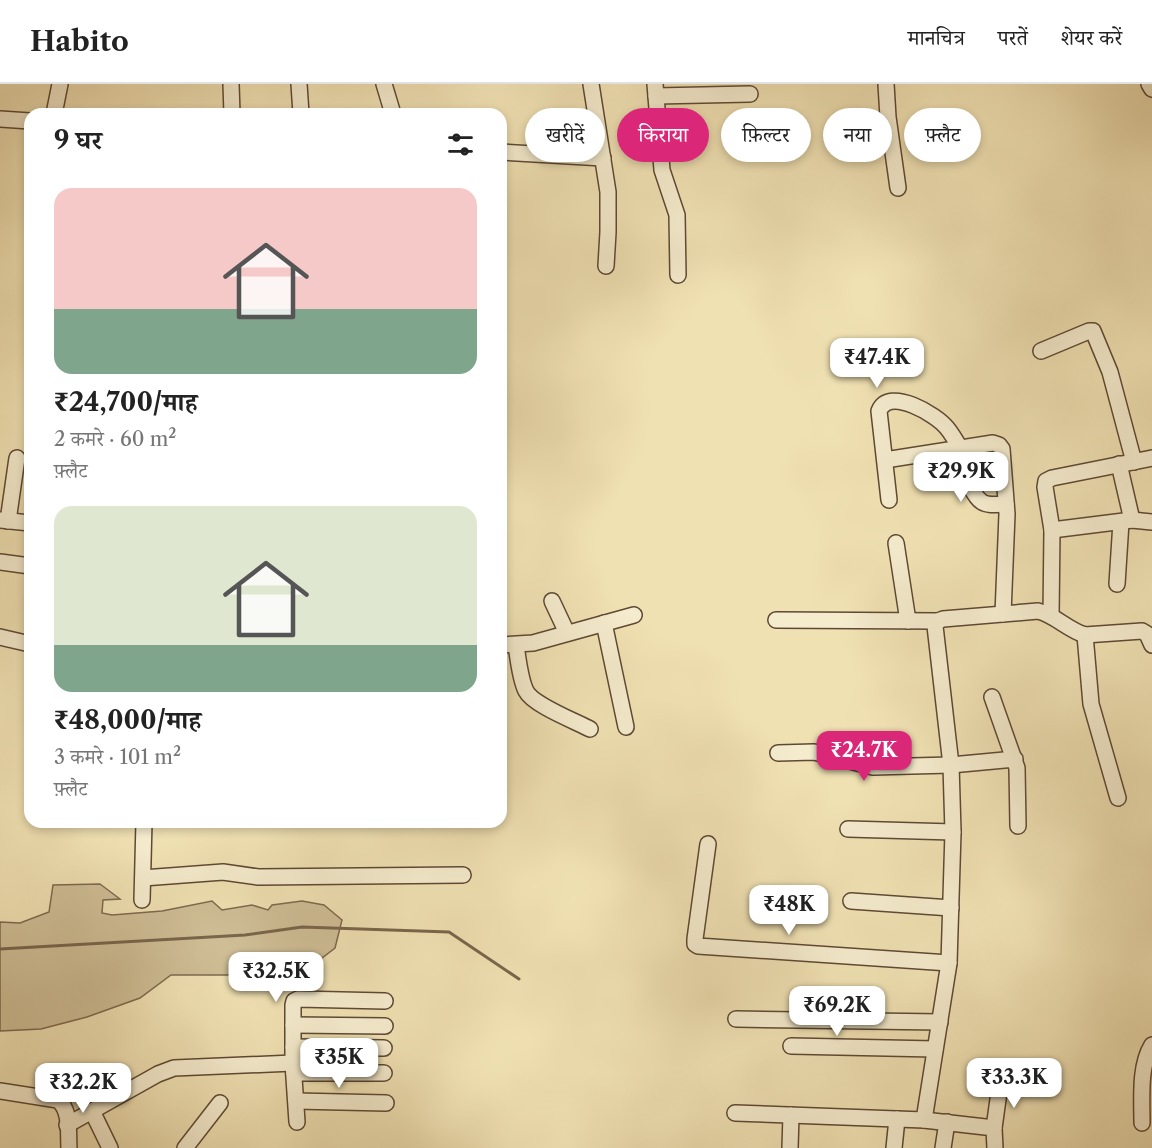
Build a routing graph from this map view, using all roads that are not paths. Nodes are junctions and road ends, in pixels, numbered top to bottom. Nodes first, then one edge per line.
1 (60, 84) edge
2 (231, 84) edge
3 (299, 84) edge
4 (384, 84) edge
5 (591, 84) edge
6 (886, 84) edge
7 (1149, 84) edge
8 (1152, 89) edge
9 (656, 90) edge
10 (750, 94) dead end
11 (55, 108) edge
12 (232, 108) edge
13 (301, 108) edge
14 (391, 108) edge
15 (595, 108) edge
16 (0, 118) edge
17 (24, 120) edge
18 (507, 152) edge
19 (525, 153) edge
20 (604, 162) edge
21 (898, 188) dead end
22 (606, 266) dead end
23 (678, 275) dead end
24 (1041, 351) dead end
25 (958, 448) junction
26 (17, 458) dead end
27 (1152, 458) edge
28 (885, 460) junction
29 (1127, 463) junction
30 (889, 500) dead end
31 (1006, 504) junction
32 (4, 520) edge
33 (1126, 521) junction
34 (24, 522) edge
35 (1152, 522) edge
36 (1052, 530) junction
37 (896, 543) dead end
38 (0, 562) edge
39 (24, 565) edge
40 (1117, 584) dead end
41 (552, 602) dead end
42 (1003, 614) junction
43 (634, 615) dead end
44 (1051, 616) junction
45 (776, 620) dead end
46 (908, 621) junction
47 (938, 621) junction
48 (604, 623) junction
49 (567, 633) junction
50 (1085, 634) junction
51 (0, 637) edge
52 (24, 641) edge
53 (508, 645) edge
54 (1152, 645) edge
55 (992, 697) dead end
56 (626, 727) dead end
57 (590, 729) dead end
58 (778, 753) dead end
59 (1015, 759) junction
60 (951, 765) junction
61 (1118, 798) dead end
62 (1018, 826) dead end
63 (144, 828) edge
64 (848, 829) dead end
65 (953, 832) junction
66 (708, 844) dead end
67 (463, 875) dead end
68 (143, 878) junction
69 (142, 900) dead end
70 (851, 901) dead end
71 (951, 908) junction
72 (949, 963) junction
73 (385, 1001) dead end
74 (736, 1019) dead end
75 (940, 1022) junction
76 (293, 1025) junction
77 (385, 1026) dead end
78 (1152, 1045) edge
79 (791, 1046) dead end
80 (293, 1047) junction
81 (384, 1048) dead end
82 (935, 1049) junction
83 (294, 1068) junction
84 (384, 1072) dead end
85 (1000, 1085) dead end
86 (0, 1091) edge
87 (296, 1101) junction
88 (220, 1103) dead end
89 (386, 1103) dead end
90 (92, 1111) junction
91 (735, 1113) dead end
92 (792, 1115) junction
93 (897, 1119) junction
94 (924, 1120) junction
95 (297, 1122) dead end
96 (947, 1122) junction
97 (1142, 1123) dead end
98 (67, 1125) junction
99 (994, 1128) junction
100 (69, 1148) edge
101 (110, 1148) edge
102 (185, 1148) edge
103 (790, 1148) edge
104 (894, 1148) edge
105 (943, 1148) edge
106 (995, 1148) edge

1 - 11 street
2 - 12 street
3 - 13 street
4 - 14 street
5 - 15 street
6 - 21 street
7 - 8 street
9 - 10 street
9 - 23 street
16 - 17 street
18 - 19 street
20 - 22 street
24 - 29 street
25 - 28 street
25 - 28 street
25 - 31 street
25 - 31 street
26 - 32 street
27 - 29 street
28 - 30 street
29 - 33 street
29 - 36 street
31 - 42 street
32 - 34 street
33 - 35 street
33 - 36 street
33 - 40 street
36 - 44 street
37 - 46 street
38 - 39 street
41 - 49 street
42 - 44 street
42 - 47 street
43 - 48 street
44 - 50 street
45 - 46 street
46 - 47 street
47 - 60 street
48 - 49 street
48 - 56 street
49 - 53 street
50 - 54 street
50 - 61 street
51 - 52 street
53 - 57 street
55 - 59 street
58 - 60 street
59 - 60 street
59 - 62 street
60 - 65 street
63 - 68 street
64 - 65 street
65 - 71 street
66 - 72 street
67 - 68 street
68 - 69 street
70 - 71 street
71 - 72 street
72 - 75 street
73 - 76 street
74 - 75 street
75 - 82 street
76 - 77 street
76 - 80 street
78 - 97 street
79 - 82 street
80 - 81 street
80 - 83 street
82 - 94 street
83 - 84 street
83 - 87 street
83 - 90 street
85 - 99 street
86 - 98 street
87 - 89 street
87 - 95 street
88 - 102 street
90 - 98 street
90 - 101 street
91 - 92 street
92 - 93 street
92 - 103 street
93 - 94 street
93 - 104 street
94 - 96 street
96 - 99 street
96 - 105 street
98 - 100 street
99 - 106 street

